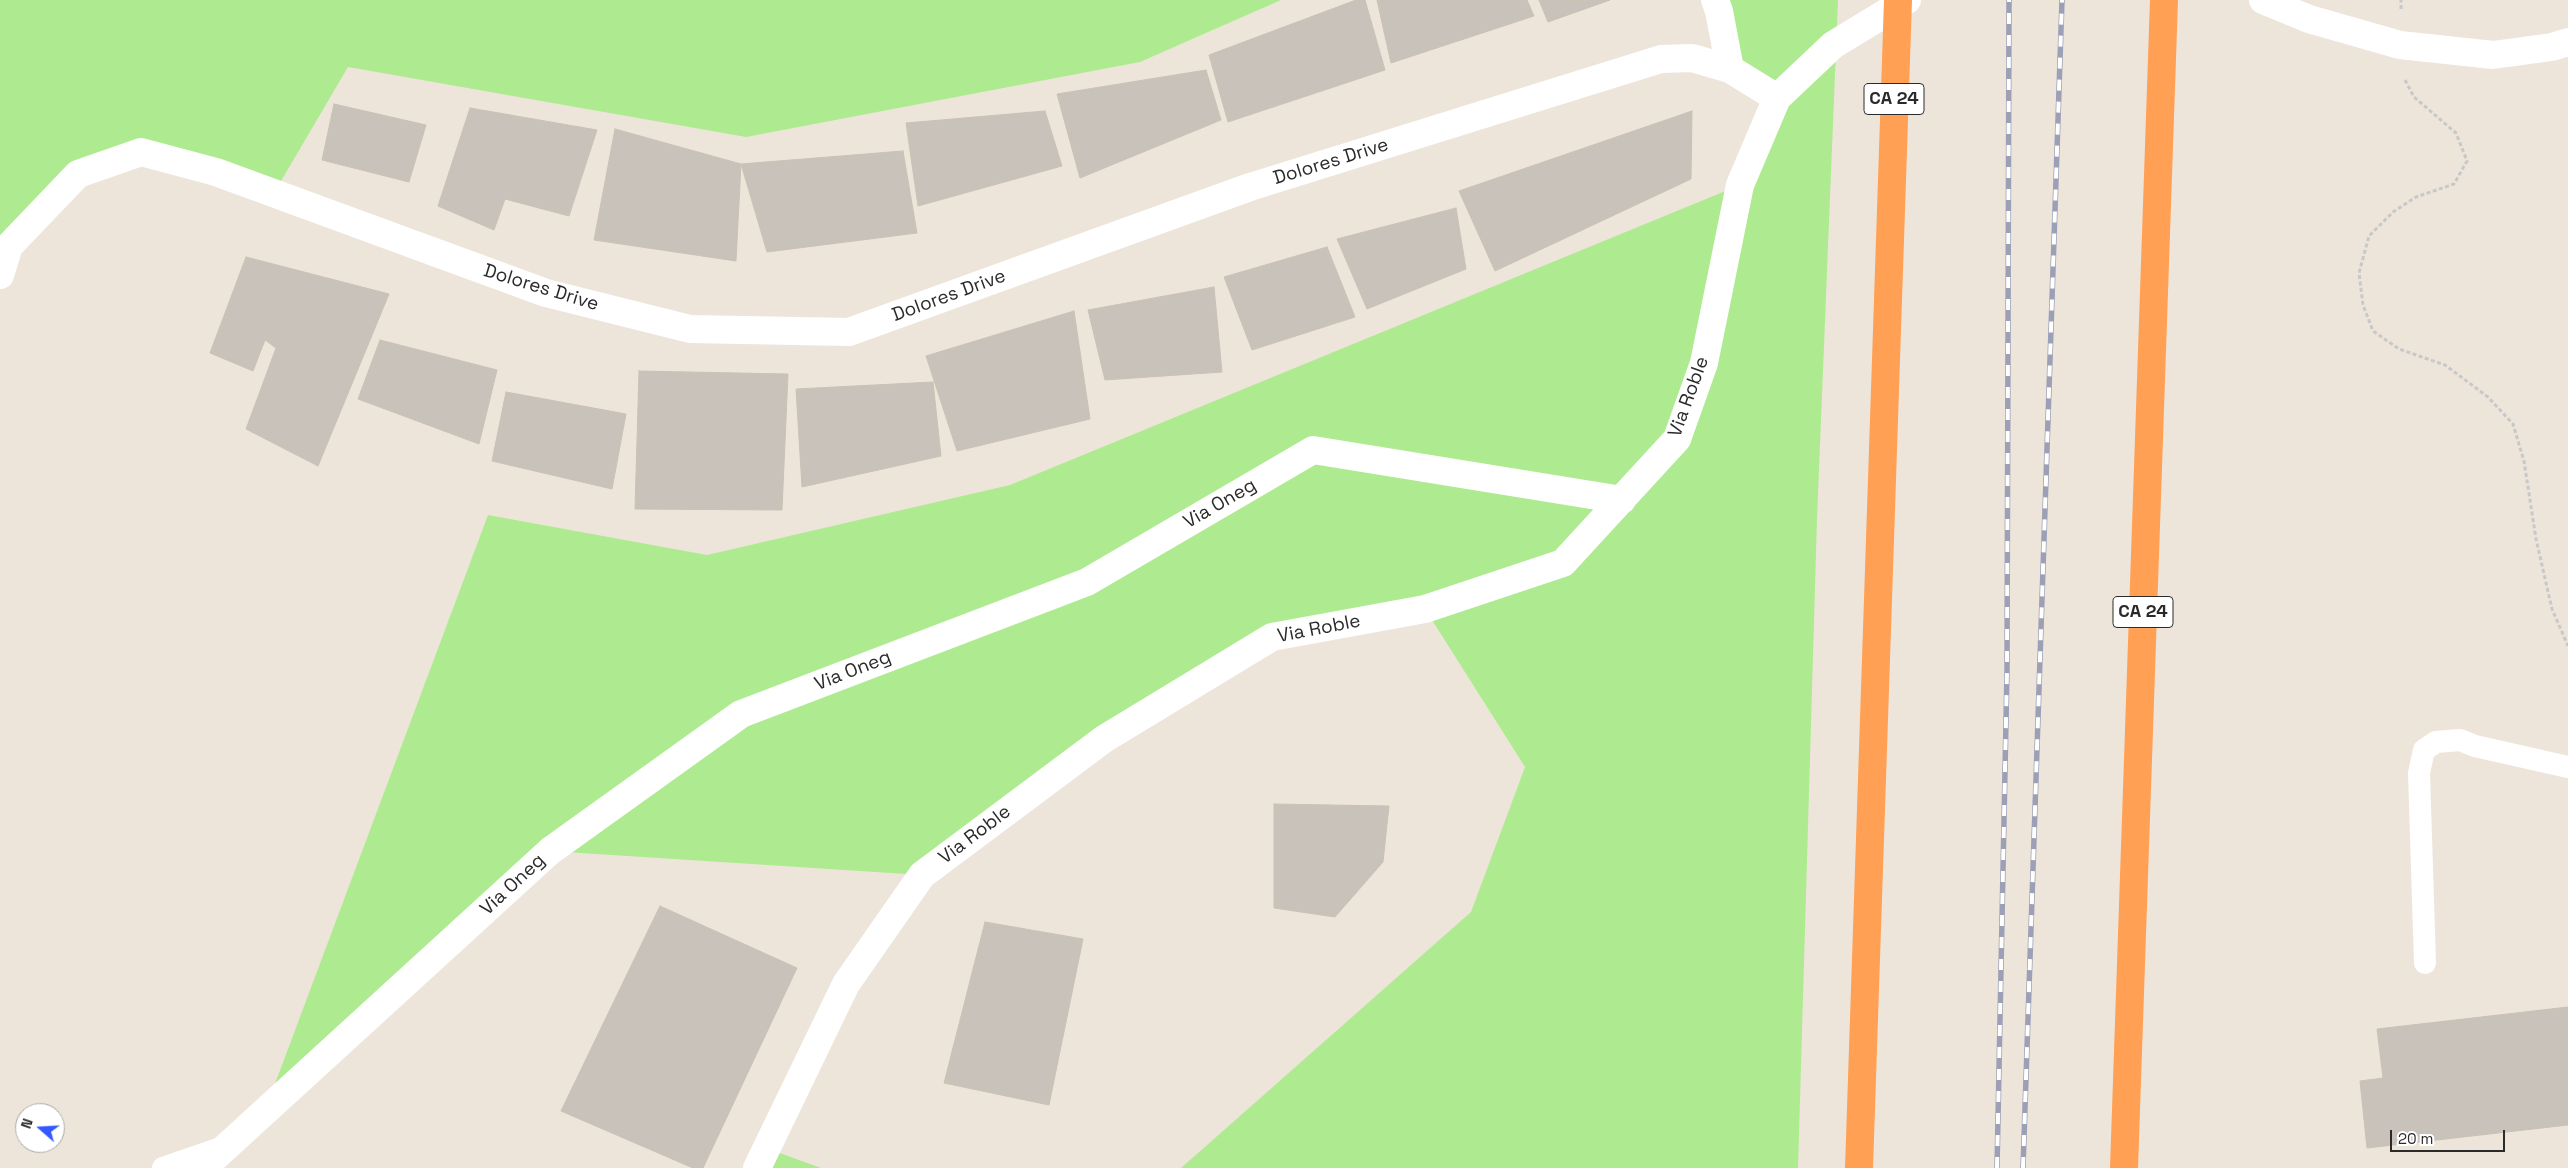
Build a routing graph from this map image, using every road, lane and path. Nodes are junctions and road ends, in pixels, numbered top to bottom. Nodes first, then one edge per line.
1 (1715, 0) edge
2 (1898, 0) edge
3 (1907, 0) edge
4 (2164, 0) edge
5 (2263, 0) edge
6 (2568, 42) edge
7 (2400, 45) junction
8 (1730, 69) junction
9 (1777, 98) junction
10 (0, 275) edge
11 (1622, 500) junction
12 (2568, 646) edge
13 (2568, 767) edge
14 (2425, 963) dead end
15 (228, 1146) junction
16 (163, 1168) edge
17 (203, 1168) edge
18 (756, 1168) edge
19 (1859, 1168) edge
20 (2124, 1168) edge

1 - 8 street
2 - 19 highway, CA 24
3 - 9 street
4 - 20 highway, CA 24
5 - 7 street
6 - 7 street
7 - 12 path
8 - 9 street, Dolores Drive
8 - 10 street, Dolores Drive
9 - 11 street, Via Roble
11 - 15 street, Via Oneg
11 - 18 street, Via Roble
13 - 14 lane
15 - 16 lane
15 - 17 street, Via Oneg

